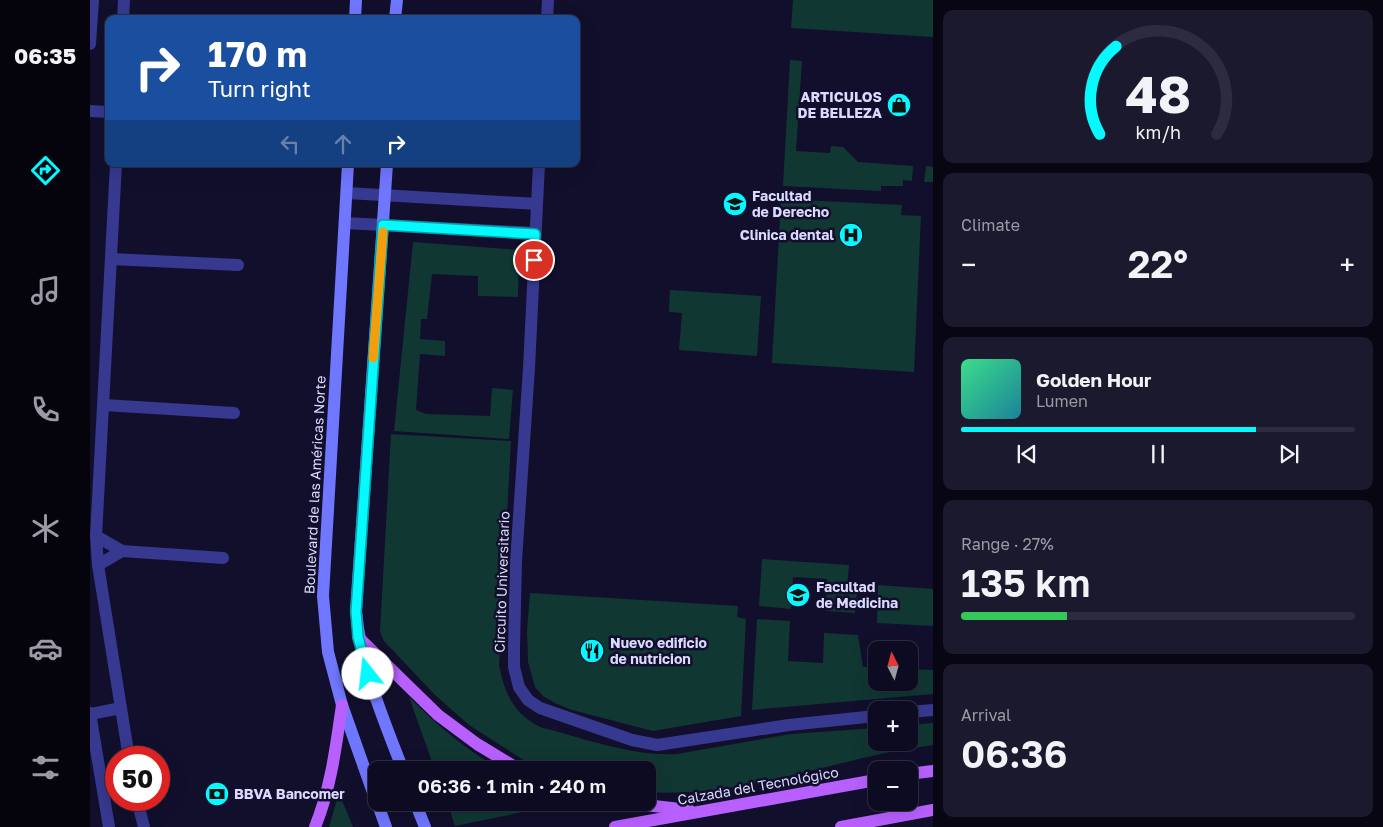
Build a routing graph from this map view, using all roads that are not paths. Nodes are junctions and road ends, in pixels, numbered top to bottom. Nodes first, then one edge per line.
1 (92, 0) edge
2 (124, 0) edge
3 (356, 0) edge
4 (397, 0) edge
5 (548, 0) edge
6 (123, 15) edge
7 (356, 15) edge
8 (396, 15) edge
9 (547, 15) edge
10 (90, 44) edge
11 (90, 111) edge
12 (105, 112) edge
13 (116, 167) edge
14 (348, 167) edge
15 (387, 167) edge
16 (539, 167) edge
17 (347, 193) junction
18 (385, 195) junction
19 (536, 204) junction
20 (345, 223) junction
21 (383, 225) junction
22 (535, 234) junction
23 (111, 259) junction
24 (238, 265) dead end
25 (104, 405) junction
26 (234, 413) dead end
27 (93, 536) edge
28 (122, 551) junction
29 (223, 558) dead end
30 (94, 566) edge
31 (358, 637) junction
32 (342, 705) junction
33 (121, 708) junction
34 (933, 710) edge
35 (918, 711) edge
36 (90, 714) edge
37 (868, 717) edge
38 (128, 746) edge
39 (400, 761) edge
40 (505, 761) edge
41 (933, 771) edge
42 (918, 773) edge
43 (368, 777) edge
44 (868, 781) edge
45 (656, 806) edge
46 (933, 810) edge
47 (140, 811) edge
48 (380, 811) edge
49 (419, 811) edge
50 (706, 811) junction
51 (109, 827) edge
52 (144, 827) edge
53 (316, 827) edge
54 (386, 827) edge
55 (425, 827) edge
56 (615, 827) edge
57 (841, 827) edge

1 - 10 street
2 - 6 street
3 - 7 main road
4 - 8 main road
5 - 9 street
11 - 12 street
13 - 23 street
14 - 17 main road, Boulevard de las Américas Norte
15 - 18 main road
16 - 19 street, Circuito Universitario
17 - 18 street
17 - 20 main road, Boulevard de las Américas Norte
18 - 19 street
18 - 21 main road
19 - 22 street, Circuito Universitario
20 - 21 street
20 - 32 main road, Boulevard de las Américas Norte
21 - 22 street
21 - 31 main road
22 - 37 street, Circuito Universitario
23 - 24 street
23 - 25 street
25 - 26 street
25 - 27 street
27 - 28 street
27 - 30 street
28 - 29 street
28 - 30 street
30 - 33 street
31 - 39 main road
31 - 40 main road
32 - 43 main road, Boulevard de las Américas Norte
32 - 53 main road
33 - 36 street
33 - 38 street
34 - 35 street
36 - 51 street
41 - 42 main road
44 - 50 main road, Calzada del Tecnológico
45 - 50 main road
46 - 57 main road
47 - 52 street
48 - 54 main road, Boulevard de las Américas Norte
49 - 55 main road
50 - 56 main road, Calzada del Tecnológico

